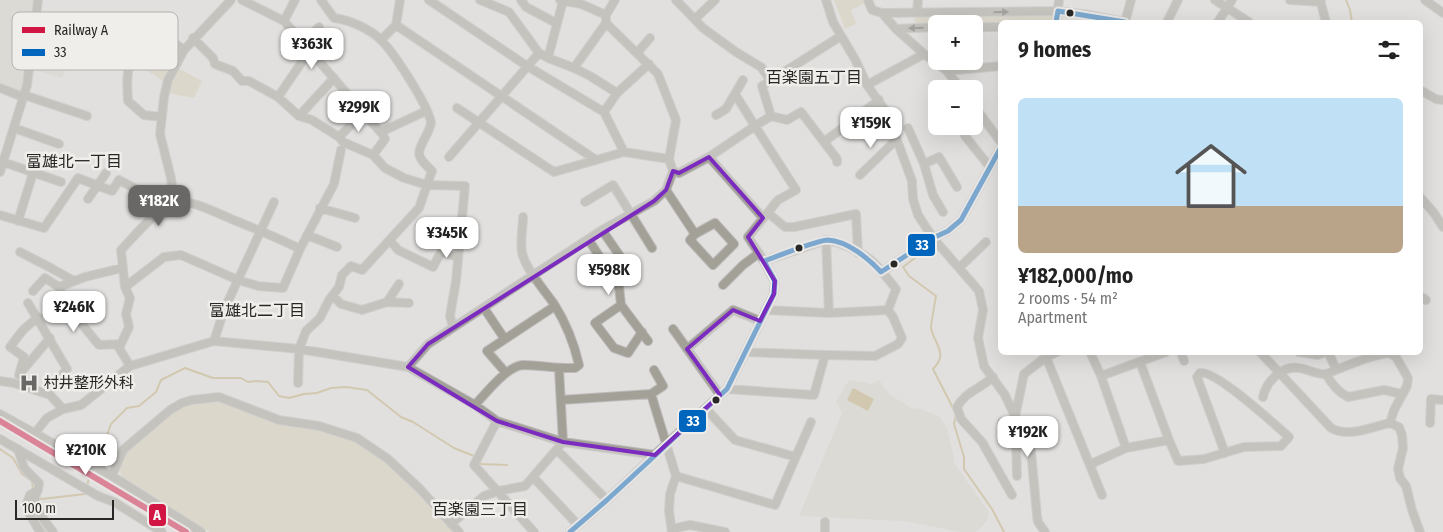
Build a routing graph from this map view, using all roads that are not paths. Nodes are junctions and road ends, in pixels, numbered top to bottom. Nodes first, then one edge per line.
1 (231, 0) edge
2 (242, 0) edge
3 (295, 0) edge
4 (321, 0) edge
5 (400, 0) edge
6 (430, 0) edge
7 (480, 0) edge
8 (521, 0) edge
9 (560, 0) edge
10 (615, 0) edge
11 (676, 0) edge
12 (715, 0) edge
13 (826, 0) edge
14 (868, 0) edge
15 (918, 0) edge
16 (1058, 0) edge
17 (1131, 0) edge
18 (1178, 0) edge
19 (1215, 0) edge
20 (1232, 0) edge
21 (1290, 0) edge
22 (1425, 0) edge
23 (1320, 1) edge
24 (1227, 7) junction
25 (1058, 11) junction
26 (917, 12) junction
27 (882, 13) junction
28 (1443, 13) edge
29 (606, 14) junction
30 (695, 19) junction
31 (1056, 20) edge
32 (1115, 20) edge
33 (1126, 20) edge
34 (1168, 20) edge
35 (1219, 20) edge
36 (1246, 20) edge
37 (1325, 20) edge
38 (284, 21) junction
39 (556, 23) junction
40 (606, 23) junction
41 (396, 25) junction
42 (319, 27) dead end
43 (928, 27) edge
44 (983, 27) edge
45 (998, 27) edge
46 (896, 29) junction
47 (841, 36) junction
48 (193, 38) junction
49 (650, 38) dead end
50 (381, 40) junction
51 (304, 43) junction
52 (178, 46) edge
53 (184, 50) junction
54 (310, 50) junction
55 (539, 53) junction
56 (637, 53) junction
57 (924, 54) junction
58 (548, 58) junction
59 (178, 61) edge
60 (649, 64) junction
61 (527, 66) junction
62 (998, 67) edge
63 (574, 68) junction
64 (28, 70) edge
65 (128, 70) edge
66 (173, 70) edge
67 (948, 71) junction
68 (334, 78) junction
69 (743, 80) dead end
70 (771, 80) junction
71 (954, 80) edge
72 (867, 85) junction
73 (0, 88) edge
74 (1423, 92) edge
75 (617, 93) junction
76 (735, 94) junction
77 (23, 96) junction
78 (501, 96) junction
79 (278, 97) junction
80 (879, 100) junction
81 (1443, 100) edge
82 (457, 108) dead end
83 (426, 111) junction
84 (363, 112) junction
85 (604, 112) junction
86 (716, 115) dead end
87 (87, 116) dead end
88 (299, 116) junction
89 (771, 116) junction
90 (162, 117) junction
91 (983, 118) edge
92 (478, 123) junction
93 (755, 126) junction
94 (14, 128) junction
95 (908, 128) dead end
96 (381, 132) junction
97 (965, 136) dead end
98 (339, 137) junction
99 (998, 138) edge
100 (897, 139) junction
101 (824, 142) junction
102 (59, 144) dead end
103 (340, 150) dead end
104 (624, 152) junction
105 (373, 154) junction
106 (998, 154) edge
107 (709, 157) junction
108 (449, 158) dead end
109 (669, 159) junction
110 (596, 160) junction
111 (2, 162) edge
112 (836, 162) dead end
113 (924, 164) junction
114 (989, 166) junction
115 (673, 171) junction
116 (0, 172) edge
117 (106, 173) dead end
118 (33, 174) junction
119 (860, 175) dead end
120 (927, 176) junction
121 (912, 181) junction
122 (61, 182) dead end
123 (427, 185) junction
124 (97, 186) junction
125 (957, 187) dead end
126 (666, 190) junction
127 (88, 200) dead end
128 (1423, 200) edge
129 (174, 202) junction
130 (274, 202) dead end
131 (585, 202) dead end
132 (320, 208) junction
133 (160, 210) junction
134 (631, 212) junction
135 (943, 212) dead end
136 (0, 215) edge
137 (766, 216) junction
138 (523, 217) dead end
139 (355, 218) dead end
140 (18, 221) junction
141 (1443, 227) edge
142 (261, 230) junction
143 (602, 230) junction
144 (695, 234) junction
145 (307, 235) junction
146 (932, 238) junction
147 (588, 239) junction
148 (390, 240) junction
149 (826, 240) junction
150 (986, 242) dead end
151 (337, 247) dead end
152 (652, 248) dead end
153 (300, 249) junction
154 (20, 252) dead end
155 (759, 253) junction
156 (858, 253) junction
157 (458, 257) junction
158 (764, 261) junction
159 (624, 262) dead end
160 (122, 268) junction
161 (959, 268) junction
162 (881, 272) junction
163 (533, 274) junction
164 (238, 280) junction
165 (74, 281) junction
166 (399, 284) dead end
167 (723, 285) dead end
168 (58, 287) junction
169 (125, 287) junction
170 (34, 292) dead end
171 (332, 296) junction
172 (387, 302) junction
173 (28, 303) dead end
174 (409, 303) dead end
175 (621, 305) junction
176 (555, 306) junction
177 (484, 308) junction
178 (766, 310) junction
179 (888, 310) junction
180 (829, 313) junction
181 (38, 317) junction
182 (760, 321) junction
183 (453, 327) junction
184 (673, 329) dead end
185 (642, 332) junction
186 (50, 338) junction
187 (504, 338) junction
188 (214, 341) junction
189 (648, 341) dead end
190 (121, 344) junction
191 (298, 349) junction
192 (687, 349) junction
193 (746, 352) junction
194 (1050, 355) edge
195 (1091, 355) edge
196 (1158, 355) edge
197 (1182, 355) edge
198 (1263, 355) edge
199 (1329, 355) edge
200 (1381, 355) edge
201 (1392, 355) edge
202 (825, 356) junction
203 (1046, 357) junction
204 (1184, 361) dead end
205 (1140, 362) junction
206 (130, 366) junction
207 (408, 367) junction
208 (559, 369) junction
209 (1336, 369) junction
210 (654, 370) dead end
211 (506, 373) junction
212 (1279, 374) junction
213 (1326, 374) junction
214 (19, 375) junction
215 (1101, 376) junction
216 (992, 378) junction
217 (0, 381) edge
218 (14, 383) junction
219 (298, 383) dead end
220 (727, 389) junction
221 (47, 394) junction
222 (651, 394) junction
223 (1402, 394) junction
224 (720, 395) junction
225 (1263, 397) dead end
226 (561, 400) junction
227 (1443, 400) edge
228 (475, 405) junction
229 (706, 408) junction
230 (63, 409) junction
231 (0, 414) edge
232 (1015, 417) junction
233 (497, 421) junction
234 (811, 422) dead end
235 (1002, 422) dead end
236 (1390, 423) junction
237 (1430, 423) dead end
238 (35, 433) junction
239 (1024, 434) junction
240 (0, 439) edge
241 (1169, 440) junction
242 (1016, 441) junction
243 (563, 442) junction
244 (667, 444) junction
245 (1126, 448) junction
246 (18, 450) junction
247 (557, 450) junction
248 (1225, 453) junction
249 (655, 455) junction
250 (796, 457) junction
251 (1091, 464) junction
252 (112, 476) junction
253 (676, 476) junction
254 (1017, 476) dead end
255 (533, 477) junction
256 (39, 490) junction
257 (498, 491) junction
258 (1102, 494) dead end
259 (1012, 495) dead end
260 (608, 500) junction
261 (825, 522) dead end
262 (451, 524) junction
263 (578, 525) junction
264 (672, 530) edge
265 (40, 532) edge
266 (53, 532) edge
267 (162, 532) edge
268 (201, 532) edge
269 (459, 532) edge
270 (534, 532) edge
271 (570, 532) edge
272 (725, 532) edge
273 (825, 532) edge
274 (1045, 532) edge
275 (1420, 532) edge

1 - 48 street
2 - 38 street
3 - 38 street
4 - 50 street
5 - 41 street
6 - 61 street
7 - 55 street
8 - 39 street
9 - 29 street
9 - 39 street
10 - 29 street
11 - 30 street
12 - 30 street
13 - 47 street
14 - 27 street
15 - 26 street
16 - 25 street
17 - 33 street
18 - 34 street
19 - 24 street
20 - 24 street
21 - 23 street
22 - 28 street
23 - 37 street
24 - 35 street
24 - 36 street
26 -> 25 street
25 - 31 street
25 - 32 street
26 - 27 street
27 - 46 street
29 - 40 street
30 - 70 street
38 - 51 street
39 - 58 street
40 - 56 street
40 - 63 street
41 - 50 street
41 - 78 street
42 - 51 street
43 -> 46 street
44 - 45 street
46 - 57 street
47 - 70 street
47 - 72 street
48 - 53 street
48 - 79 street
49 - 56 street
50 - 83 street
51 - 54 street
52 - 53 street
53 - 59 street
54 - 68 street
54 - 79 street
55 - 58 street
55 - 61 street
56 - 60 street
57 - 67 street
57 - 72 street
58 - 63 street
60 - 75 street
60 - 109 street
61 - 78 street
61 - 85 street
62 - 67 street
63 - 75 street
64 - 77 street
65 - 90 street
66 - 90 street
67 - 71 street
68 - 84 street
68 - 88 street
69 - 76 street
70 - 89 street
72 - 80 street
73 - 77 street
74 - 81 street
75 - 85 street
76 - 86 street
76 - 93 street
77 - 87 street
77 - 94 street
78 - 92 street
78 - 110 street
79 - 88 street
80 - 100 street
80 - 101 street
82 - 92 street
83 - 96 street
83 - 123 street
84 - 96 street
84 - 98 street
85 - 104 street
88 - 98 street
89 - 93 street
89 - 101 street
90 - 129 street
91 - 99 street
92 - 108 street
92 - 110 street
93 - 107 street
93 - 137 street
94 - 102 street
94 - 111 street
95 - 113 street
96 - 105 street
97 - 114 street
98 - 105 street
100 - 119 street
100 - 121 street
101 - 112 street
103 - 132 street
104 - 109 street
104 - 110 street
105 - 123 street
106 - 114 street
107 - 115 street
107 - 137 street
109 - 115 street
111 - 116 street
111 - 118 street
113 - 120 street
113 - 125 street
114 - 146 street
115 - 126 street
117 - 124 street
118 - 122 street
118 - 140 street
120 - 121 street
120 - 135 street
121 - 146 street
123 - 148 street
123 - 157 street
124 - 127 street
124 - 133 street
124 - 140 street
126 - 134 street
126 - 144 street
128 - 141 street
129 - 133 street
129 - 142 street
130 - 142 street
131 - 134 street
132 - 139 street
132 - 145 street
133 - 160 street
134 - 143 street
134 - 152 street
136 - 140 street
137 - 155 street
137 - 156 street
138 - 163 street
142 - 153 street
142 - 164 street
143 - 147 street
143 - 159 street
144 - 144 street
145 - 151 street
145 - 153 street
146 - 161 street
146 - 162 street
147 - 163 street
147 - 175 street
148 - 157 street
148 - 171 street
149 - 156 street
149 - 158 street
149 - 180 street
150 - 161 street
153 - 164 street
154 - 165 street
155 - 158 street
155 - 167 street
156 - 162 street
157 - 183 street
158 - 178 street
160 - 165 street
160 - 169 street
161 - 216 street
162 - 179 street
163 - 176 street
163 - 177 street
164 - 169 street
164 - 188 street
165 - 168 street
166 - 172 street
168 - 170 street
168 - 190 street
169 - 190 street
171 - 172 street
171 - 191 street
172 - 174 street
173 - 181 street
175 - 185 street
175 - 185 street
176 - 187 street
176 - 208 street
177 - 183 street
177 - 187 street
178 - 180 street
178 - 182 street
179 - 180 street
179 - 202 street
181 - 186 street
181 - 214 street
182 - 192 street
182 - 193 street
183 - 207 street
184 - 192 street
185 - 189 street
186 - 214 street
186 - 221 street
187 - 211 street
188 - 191 street
188 - 206 street
190 - 206 street
191 - 207 street
191 - 219 street
192 - 224 street
193 - 202 street
193 - 220 street
194 - 203 street
195 - 215 street
196 - 205 street
197 - 204 street
198 - 212 street
199 - 209 street
200 - 209 street
201 - 223 street
202 - 220 street
203 - 232 street
203 - 251 street
205 - 215 street
205 - 241 street
206 - 230 street
207 - 228 street
208 - 211 street
208 - 226 street
209 - 213 street
210 - 222 street
211 - 228 street
212 - 213 street
212 - 225 street
212 - 236 street
213 - 223 street
214 - 218 street
215 - 245 street
216 - 232 street
216 - 259 street
217 - 218 street
218 - 221 street
220 - 224 street
221 - 230 street
222 - 226 street
222 - 244 street
223 - 236 street
224 - 229 street
226 - 243 street
227 - 237 street
228 - 233 street
229 - 244 street
229 - 250 street
230 - 238 street
231 - 238 street
232 - 239 street
233 - 243 street
233 - 257 street
234 - 250 street
235 - 242 street
236 - 275 street
238 - 252 street
239 - 242 street
239 - 274 street
240 - 246 street
241 - 245 street
241 - 248 street
242 - 254 street
243 - 247 street
243 - 249 street
244 - 249 street
244 - 253 street
245 - 251 street
246 - 256 street
246 - 267 street
247 - 255 street
247 - 260 street
248 - 248 street
249 - 260 street
250 - 253 street
251 - 258 street
252 - 262 street
252 - 268 street
253 - 264 street
255 - 257 street
255 - 263 street
256 - 265 street
256 - 266 street
257 - 262 street
257 - 270 street
260 - 263 street
261 - 273 street
262 - 269 street
263 - 271 street
264 - 272 street

